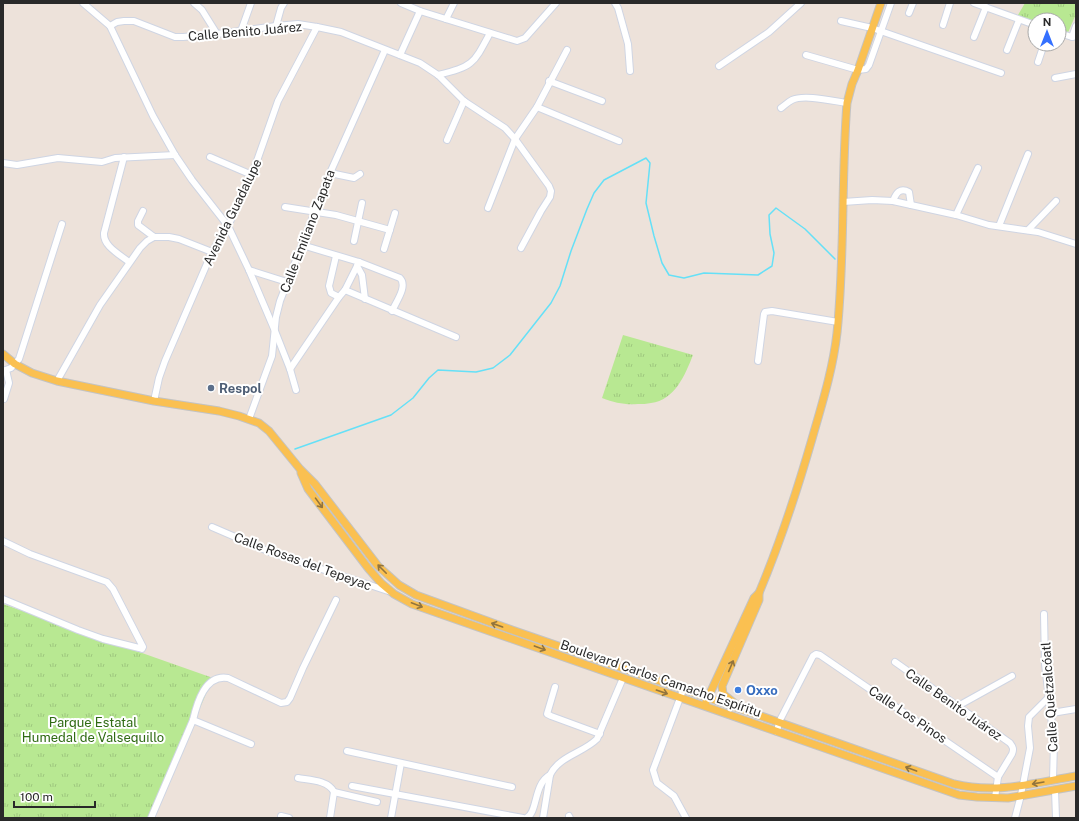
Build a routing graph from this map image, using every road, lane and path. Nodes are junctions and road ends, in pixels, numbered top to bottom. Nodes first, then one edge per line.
1 (83, 3) edge
2 (194, 3) edge
3 (252, 3) edge
4 (284, 3) edge
5 (401, 3) edge
6 (454, 3) edge
7 (556, 3) edge
8 (615, 3) edge
9 (801, 3) edge
10 (881, 3) edge
11 (891, 3) edge
12 (913, 3) edge
13 (950, 3) edge
14 (980, 4) edge
15 (420, 11) junction
16 (909, 13) dead end
17 (446, 19) junction
18 (1019, 20) junction
19 (841, 21) dead end
20 (1027, 22) edge
21 (943, 25) dead end
22 (110, 26) junction
23 (276, 26) junction
24 (317, 26) junction
25 (1076, 26) edge
26 (872, 28) junction
27 (241, 31) junction
28 (881, 31) junction
29 (490, 32) junction
30 (217, 34) junction
31 (1074, 36) edge
32 (974, 37) dead end
33 (385, 50) junction
34 (567, 50) dead end
35 (1007, 50) dead end
36 (1041, 52) edge
37 (400, 55) junction
38 (806, 55) dead end
39 (1038, 62) dead end
40 (719, 66) dead end
41 (858, 70) junction
42 (630, 71) dead end
43 (1000, 73) dead end
44 (1076, 74) edge
45 (438, 75) junction
46 (1055, 78) dead end
47 (550, 81) junction
48 (464, 101) junction
49 (602, 101) dead end
50 (847, 103) junction
51 (537, 107) junction
52 (781, 108) dead end
53 (515, 139) junction
54 (446, 140) dead end
55 (619, 141) dead end
56 (1028, 154) dead end
57 (176, 155) junction
58 (124, 157) junction
59 (210, 158) dead end
60 (3, 163) edge
61 (978, 168) dead end
62 (330, 173) junction
63 (360, 174) dead end
64 (252, 175) junction
65 (893, 201) junction
66 (1056, 201) dead end
67 (843, 202) junction
68 (362, 203) dead end
69 (911, 205) junction
70 (285, 207) dead end
71 (488, 208) dead end
72 (143, 211) dead end
73 (315, 212) junction
74 (395, 213) dead end
75 (956, 215) junction
76 (358, 221) junction
77 (62, 224) dead end
78 (228, 226) junction
79 (999, 226) junction
80 (390, 230) junction
81 (1028, 230) junction
82 (154, 237) junction
83 (354, 241) dead end
84 (1076, 244) edge
85 (302, 245) junction
86 (521, 248) dead end
87 (384, 249) dead end
88 (212, 252) junction
89 (336, 256) junction
90 (129, 262) junction
91 (358, 264) junction
92 (249, 270) junction
93 (287, 282) junction
94 (345, 290) junction
95 (339, 297) junction
96 (366, 299) junction
97 (392, 311) junction
98 (838, 322) junction
99 (275, 331) junction
100 (456, 337) dead end
101 (3, 354) edge
102 (758, 361) dead end
103 (15, 364) junction
104 (290, 369) junction
105 (4, 370) edge
106 (57, 381) junction
107 (296, 390) dead end
108 (4, 398) dead end
109 (154, 401) junction
110 (248, 419) junction
111 (300, 469) junction
112 (212, 527) dead end
113 (3, 541) edge
114 (759, 593) junction
115 (394, 594) junction
116 (3, 599) edge
117 (336, 600) dead end
118 (1044, 614) dead end
119 (895, 662) dead end
120 (1012, 676) dead end
121 (623, 678) junction
122 (713, 686) junction
123 (556, 687) dead end
124 (683, 690) junction
125 (722, 690) junction
126 (1049, 696) junction
127 (680, 698) junction
128 (708, 698) junction
129 (958, 706) junction
130 (705, 707) junction
131 (741, 709) junction
132 (1076, 709) edge
133 (1052, 713) junction
134 (193, 720) junction
135 (780, 722) junction
136 (777, 732) junction
137 (600, 734) junction
138 (251, 744) dead end
139 (347, 751) dead end
140 (401, 763) junction
141 (550, 775) junction
142 (998, 776) junction
143 (1076, 776) edge
144 (298, 778) dead end
145 (1054, 780) junction
146 (1022, 785) junction
147 (352, 786) dead end
148 (1076, 786) edge
149 (512, 787) dead end
150 (996, 789) junction
151 (1055, 790) junction
152 (334, 792) junction
153 (395, 794) junction
154 (1021, 796) junction
155 (995, 798) junction
156 (377, 802) dead end
157 (281, 816) dead end
158 (151, 818) edge
159 (289, 818) edge
160 (330, 818) edge
161 (391, 818) edge
162 (523, 818) edge
163 (526, 818) edge
164 (542, 818) edge
165 (686, 818) edge
166 (1015, 818) edge
167 (1056, 818) edge

1 - 22 street
2 - 30 street
3 - 27 street
4 - 23 street
5 - 15 street
6 - 17 street
7 - 29 street
8 - 42 street
9 - 40 street
10 - 26 main road
11 - 28 street
12 - 16 street
13 - 21 street
14 - 18 street
14 - 32 street
15 - 17 street
15 - 37 street
17 - 29 street
18 - 20 street
18 - 35 street
19 - 26 street
22 - 30 street, Calle Benito Juárez
22 - 57 street
23 - 24 street, Calle Benito Juárez
23 - 27 street, Calle Benito Juárez
24 - 33 street, Calle Benito Juárez
24 - 64 street, Avenida Guadalupe
25 - 31 street
26 - 28 street
26 - 41 main road
27 - 30 street, Calle Benito Juárez
28 - 41 street
28 - 43 street
29 - 45 street
33 - 37 street, Calle Benito Juárez
33 - 62 street, Calle Emiliano Zapata
34 - 47 street
36 - 39 street
37 - 45 street, Calle Benito Juárez
38 - 41 street
41 - 50 main road
44 - 46 street
45 - 48 street, Calle Benito Juárez
47 - 49 street
47 - 51 street
48 - 53 street, Calle Benito Juárez
48 - 54 street
50 - 52 street
50 - 67 main road
51 - 53 street
51 - 55 street
53 - 71 street
53 - 86 street, Calle Benito Juárez
56 - 79 street
57 - 58 street
57 - 78 street
58 - 60 street
58 - 90 street
59 - 64 street
61 - 75 street
62 - 63 street
62 - 73 street, Calle Emiliano Zapata
64 - 78 street, Avenida Guadalupe
65 - 67 street
65 - 69 street
65 - 69 street
66 - 81 street
67 - 98 main road
68 - 76 street
69 - 75 street
70 - 73 street
72 - 82 street
73 - 76 street
73 - 85 street, Calle Emiliano Zapata
74 - 80 street
75 - 79 street
76 - 80 street
76 - 83 street
77 - 103 street
78 - 88 street, Avenida Guadalupe
78 - 92 street
79 - 81 street
80 - 87 street
81 - 84 street
82 - 88 street
82 - 90 street
85 - 89 street
85 - 93 street, Calle Emiliano Zapata
88 - 109 street, Avenida Guadalupe
89 - 91 street
89 - 95 street
90 - 106 street
91 - 94 street
91 - 96 street
91 - 97 street
92 - 93 street
92 - 99 street
93 - 99 street, Calle Emiliano Zapata
94 - 95 street
94 - 96 street
95 - 104 street
96 - 97 street
97 - 100 street
98 - 102 street
98 - 114 main road
99 - 104 street
99 - 110 street, Calle Emiliano Zapata
101 - 103 main road, Boulevard Carlos Camacho Espíritu
103 - 105 street
103 - 106 main road, Boulevard Carlos Camacho Espíritu
104 - 107 street
105 - 108 street
106 - 109 main road, Boulevard Carlos Camacho Espíritu
109 - 110 main road, Boulevard Carlos Camacho Espíritu
110 - 111 main road, Boulevard Carlos Camacho Espíritu
111 -> 115 main road, Boulevard Carlos Camacho Espíritu
124 -> 111 main road, Boulevard Carlos Camacho Espíritu
112 - 115 street, Calle Rosas del Tepeyac
113 - 116 street
114 - 122 main road
125 -> 114 main road
115 -> 121 main road, Boulevard Carlos Camacho Espíritu
117 - 134 street
118 - 126 street, Calle Quetzalcóatl
119 - 129 street, Calle Benito Juárez
120 - 129 street
121 -> 127 main road, Boulevard Carlos Camacho Espíritu
121 - 137 street
122 - 125 main road
122 - 128 main road
123 - 137 street
124 - 127 street
124 - 128 main road, Boulevard Carlos Camacho Espíritu
125 - 131 main road
126 - 133 street, Calle Quetzalcóatl
126 - 146 street
127 - 130 main road, Boulevard Carlos Camacho Espíritu
127 - 165 street
128 - 130 main road
128 - 131 main road, Boulevard Carlos Camacho Espíritu
129 - 142 street, Calle Benito Juárez
130 - 136 main road, Boulevard Carlos Camacho Espíritu
131 - 135 main road, Boulevard Carlos Camacho Espíritu
132 - 133 street
133 - 145 street, Calle Quetzalcóatl
134 - 138 street
134 - 158 street
135 - 136 street
135 - 142 street, Calle Los Pinos
150 -> 135 main road, Boulevard Carlos Camacho Espíritu
136 - 155 main road, Boulevard Carlos Camacho Espíritu
137 - 141 street
139 - 140 street
140 - 149 street
140 - 153 street
141 - 163 street
141 - 164 street
142 - 150 street, Calle Benito Juárez
143 - 145 main road, Boulevard Carlos Camacho Espíritu
144 - 152 street
145 -> 146 main road, Boulevard Carlos Camacho Espíritu
146 - 150 main road, Boulevard Carlos Camacho Espíritu
146 - 154 street
147 - 153 street
148 - 151 main road, Boulevard Carlos Camacho Espíritu
150 - 155 street, Calle Benito Juárez
151 - 154 main road, Boulevard Carlos Camacho Espíritu
151 - 167 street
152 - 156 street
152 - 160 street
153 - 161 street
153 - 162 street
154 - 155 main road, Boulevard Carlos Camacho Espíritu
154 - 166 street
157 - 159 street

